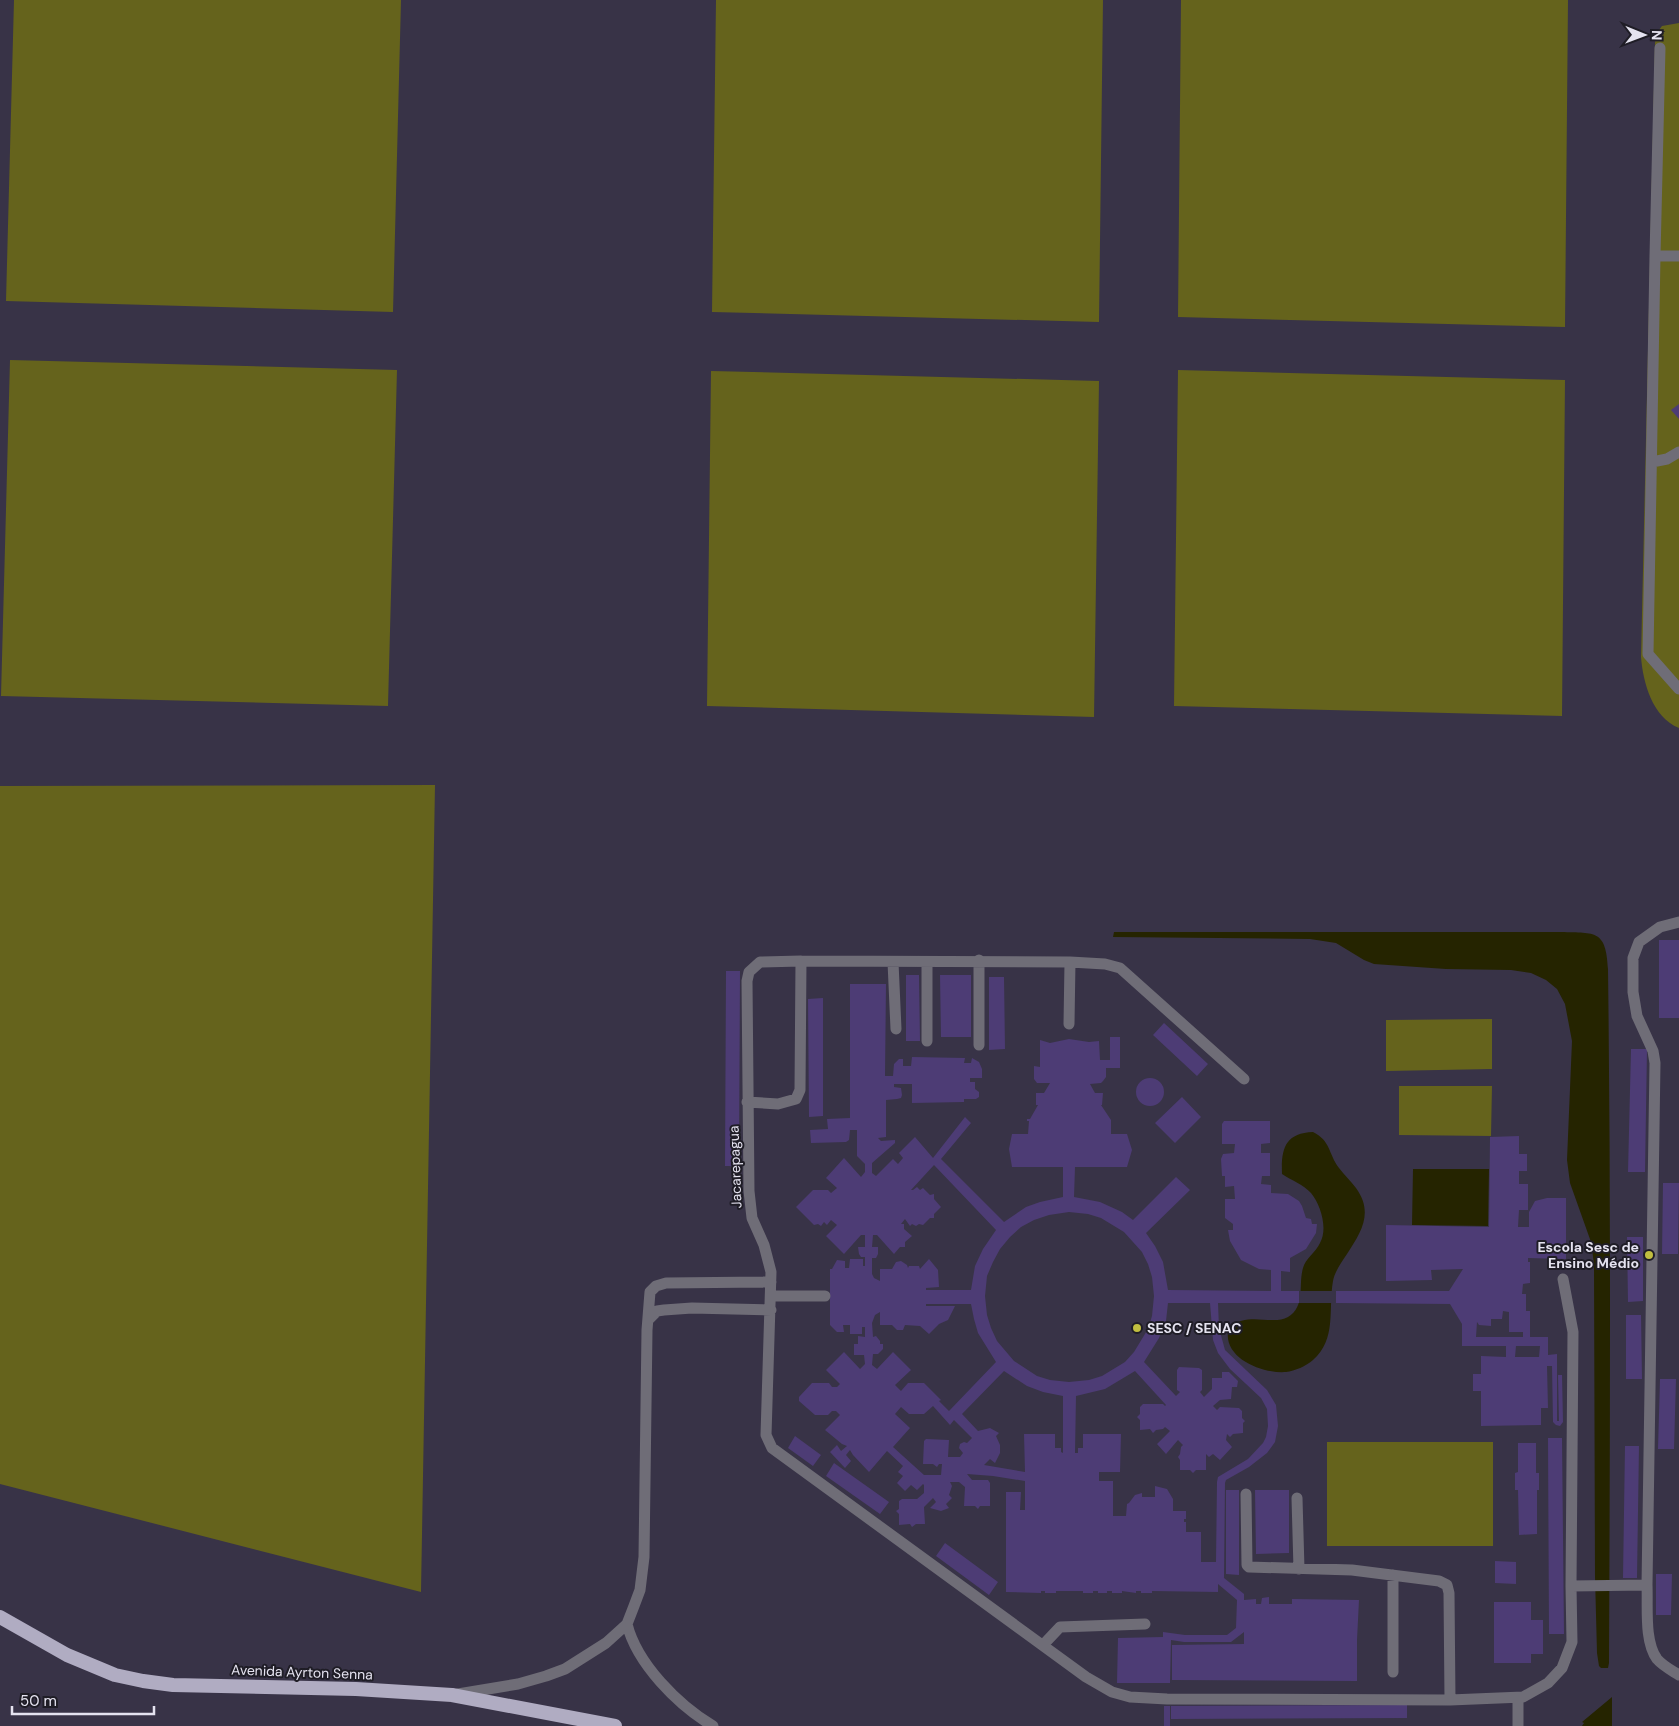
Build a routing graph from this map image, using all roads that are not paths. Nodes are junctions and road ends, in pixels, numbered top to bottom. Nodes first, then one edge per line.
1 (1660, 48) dead end
2 (1655, 256) junction
3 (1679, 256) edge
4 (1679, 452) edge
5 (1652, 462) junction
6 (1679, 689) edge
7 (1679, 922) edge
8 (979, 960) junction
9 (801, 961) junction
10 (892, 962) junction
11 (927, 962) junction
12 (1070, 962) junction
13 (1069, 1024) dead end
14 (896, 1029) dead end
15 (927, 1041) dead end
16 (979, 1045) dead end
17 (1244, 1079) dead end
18 (747, 1102) junction
19 (1563, 1279) dead end
20 (771, 1282) junction
21 (770, 1296) junction
22 (825, 1296) dead end
23 (771, 1310) junction
24 (648, 1320) junction
25 (1246, 1494) dead end
26 (1297, 1498) dead end
27 (1299, 1569) junction
28 (1393, 1575) junction
29 (1647, 1585) junction
30 (1571, 1586) junction
31 (0, 1617) edge
32 (626, 1624) junction
33 (1144, 1624) dead end
34 (1043, 1645) junction
35 (1393, 1672) dead end
36 (1679, 1675) edge
37 (452, 1695) junction
38 (1518, 1698) junction
39 (1450, 1700) junction
40 (615, 1726) edge
41 (712, 1726) edge
42 (1518, 1726) edge

1 - 2 lane
2 - 3 lane
2 - 5 lane
4 - 5 lane
5 - 6 lane
7 - 29 lane
8 - 11 lane
8 - 12 lane
8 - 16 lane
9 - 10 lane
9 - 18 lane, Jacarepagua
9 - 18 lane
10 - 11 lane
10 - 14 lane
11 - 15 lane
12 - 13 lane
12 - 17 lane
18 - 20 lane, Jacarepagua
19 - 30 lane
20 - 21 lane, Jacarepagua
20 - 24 lane
21 - 22 lane
21 - 23 lane, Jacarepagua
23 - 24 lane
23 - 34 lane, Jacarepagua
24 - 32 lane
25 - 27 lane
26 - 27 lane
27 - 28 lane
28 - 35 lane
28 - 39 lane
29 - 30 lane
29 - 36 lane
30 - 38 lane
31 - 37 highway, Avenida Ayrton Senna
32 - 37 lane
32 - 41 lane
33 - 34 lane
34 - 39 lane, Jacarepagua
37 - 40 highway, Avenida Ayrton Senna
38 - 39 lane, Jacarepagua
38 - 42 lane

